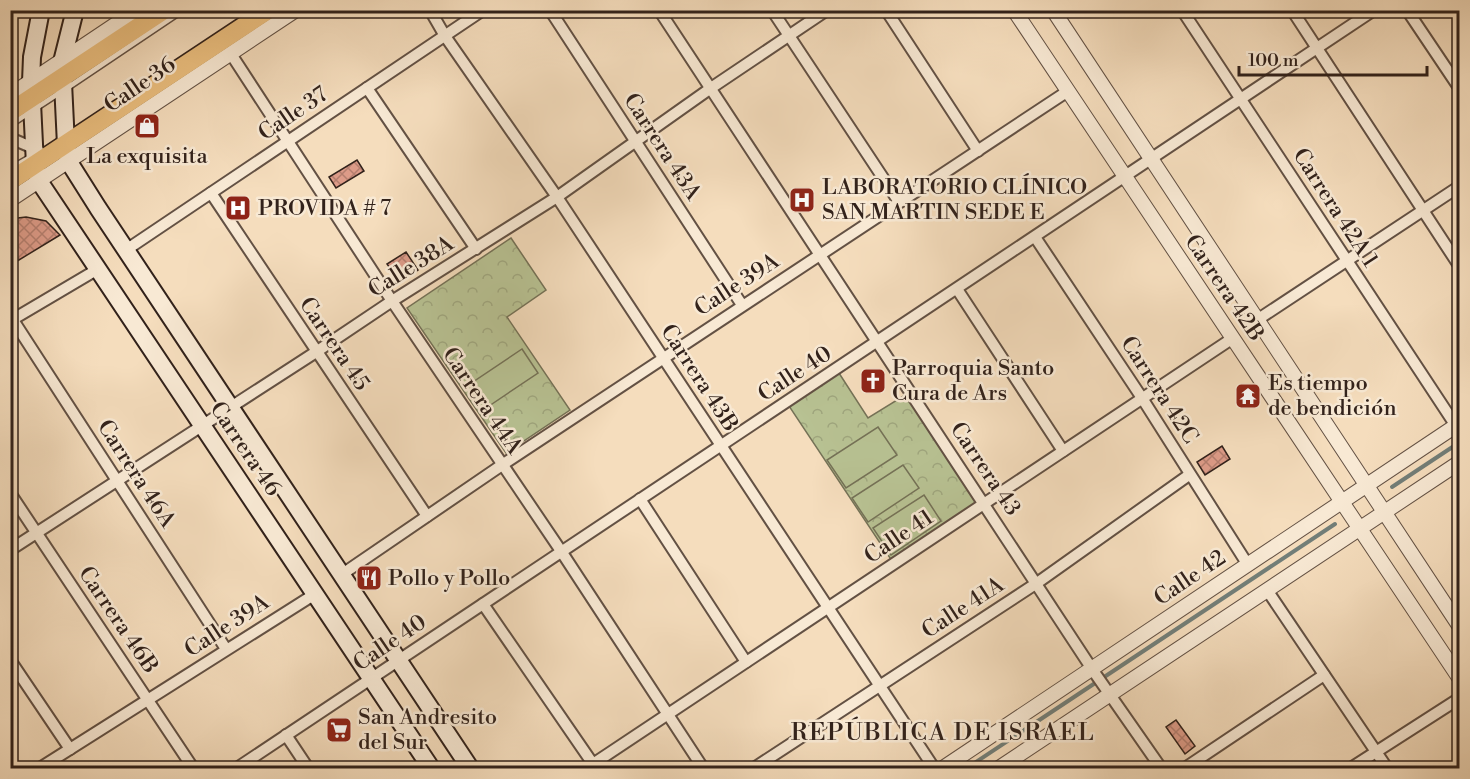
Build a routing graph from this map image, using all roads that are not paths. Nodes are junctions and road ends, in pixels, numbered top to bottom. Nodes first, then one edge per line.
1 (41, 10) edge
2 (75, 10) edge
3 (137, 10) edge
4 (164, 10) edge
5 (183, 10) edge
6 (268, 10) edge
7 (296, 10) edge
8 (430, 10) edge
9 (483, 10) edge
10 (550, 10) edge
11 (659, 10) edge
12 (772, 10) edge
13 (827, 10) edge
14 (886, 10) edge
15 (1014, 10) edge
16 (1053, 10) edge
17 (1182, 10) edge
18 (1292, 10) edge
19 (1374, 10) edge
20 (1407, 10) edge
21 (789, 35) junction
22 (445, 36) junction
23 (1317, 48) junction
24 (231, 54) junction
25 (63, 77) junction
26 (367, 88) junction
27 (711, 88) junction
28 (1460, 89) edge
29 (1068, 91) junction
30 (10, 95) edge
31 (32, 97) junction
32 (1241, 99) junction
33 (10, 112) edge
34 (10, 125) edge
35 (10, 138) edge
36 (288, 141) junction
37 (635, 143) junction
38 (51, 151) junction
39 (978, 151) junction
40 (1151, 159) junction
41 (10, 169) edge
42 (1125, 177) junction
43 (10, 181) edge
44 (1460, 186) edge
45 (211, 193) junction
46 (557, 197) junction
47 (10, 200) edge
48 (899, 202) junction
49 (1422, 210) junction
50 (1035, 237) junction
51 (476, 249) junction
52 (126, 250) junction
53 (820, 254) junction
54 (1347, 260) junction
55 (1460, 267) edge
56 (98, 269) junction
57 (957, 289) junction
58 (392, 300) junction
59 (742, 305) junction
60 (11, 320) edge
61 (1257, 320) junction
62 (1233, 338) junction
63 (878, 343) junction
64 (316, 352) junction
65 (663, 357) junction
66 (1142, 398) junction
67 (229, 406) junction
68 (202, 425) junction
69 (1458, 425) edge
70 (719, 446) junction
71 (1063, 451) junction
72 (1460, 462) edge
73 (502, 465) junction
74 (1189, 475) junction
75 (117, 481) junction
76 (1366, 486) junction
77 (10, 493) edge
78 (640, 499) junction
79 (1342, 502) junction
80 (984, 504) junction
81 (1383, 512) junction
82 (427, 516) junction
83 (1359, 528) junction
84 (37, 532) junction
85 (10, 550) edge
86 (561, 551) junction
87 (1248, 565) junction
88 (341, 575) junction
89 (1037, 582) junction
90 (1267, 590) junction
91 (315, 594) junction
92 (483, 604) junction
93 (828, 608) junction
94 (1460, 627) edge
95 (226, 649) junction
96 (10, 660) edge
97 (398, 661) junction
98 (746, 663) junction
99 (1094, 671) junction
100 (1324, 675) junction
101 (1460, 678) edge
102 (371, 679) junction
103 (879, 686) junction
104 (1109, 691) junction
105 (1460, 698) edge
106 (149, 701) junction
107 (667, 715) junction
108 (286, 735) junction
109 (70, 748) junction
110 (1376, 752) junction
111 (590, 766) edge
112 (40, 768) edge
113 (193, 768) edge
114 (237, 768) edge
115 (309, 768) edge
116 (431, 768) edge
117 (470, 768) edge
118 (703, 768) edge
119 (754, 768) edge
120 (934, 768) edge
121 (943, 768) edge
122 (999, 768) edge
123 (1161, 768) edge
124 (1185, 768) edge
125 (1352, 768) edge
126 (1387, 768) edge

1 - 31 main road, Carrera 46
2 - 25 main road, Carrera 46
3 - 25 street
4 - 25 highway
5 - 25 lane
6 - 38 highway
7 - 24 street, Calle 36
8 - 22 street, Carrera 43B
9 - 22 street, Calle 37
10 - 37 street, Carrera 43A
11 - 27 street, Carrera 43
12 - 21 street
13 - 21 street, Calle 38A
14 - 39 street
15 - 29 street, Carrera 42B
16 - 40 street, Carrera 42B
17 - 32 street, Carrera 42A 1
18 - 23 street
19 - 23 street, Calle 40
20 - 28 street
21 - 27 street, Calle 38A
21 - 48 street
22 - 26 street, Calle 37
22 - 46 street, Carrera 43B
23 - 32 street, Calle 40
23 - 49 street
24 - 36 street, Carrera 44A
24 - 38 street, Calle 36
25 - 31 highway
25 - 38 main road, Carrera 46
26 - 36 street, Calle 37
26 - 51 street
27 - 37 street, Calle 38A
27 - 53 street, Carrera 43
29 - 39 street, Calle 39A
29 - 42 street, Carrera 42B
30 - 31 street
31 - 33 highway
31 - 34 lane
31 - 38 main road, Carrera 46
32 - 40 street, Calle 40
32 - 54 street, Carrera 42A 1
35 - 38 street
36 - 45 street, Calle 37
36 - 58 street, Carrera 44A
37 - 46 street, Calle 38A
37 - 59 street, Carrera 43A
38 - 41 lane
38 - 43 highway
38 - 47 street, Calle 36
38 - 52 main road, Carrera 46
38 - 56 main road, Carrera 46
39 - 48 street, Calle 39A
40 - 42 street, Calle 40
40 - 61 street, Carrera 42B
42 - 50 street, Calle 40
42 - 62 street, Carrera 42B
44 - 49 street
45 - 52 street, Calle 37
45 - 64 street, Carrera 45
46 - 51 street, Calle 38A
46 - 65 street, Carrera 43B
48 - 53 street, Calle 39A
49 - 54 street
49 - 55 street
50 - 57 street, Calle 40
50 - 66 street, Carrera 42C
51 - 58 street, Calle 38A
52 - 67 main road, Carrera 46
53 - 59 street, Calle 39A
53 - 63 street, Carrera 43
54 - 61 street
54 - 69 street, Carrera 42A 1
56 - 60 street
56 - 68 main road, Carrera 46
57 - 63 street, Calle 40
57 - 71 street
58 - 64 street, Calle 38A
58 - 73 street, Carrera 44A
59 - 65 street, Calle 39A
60 - 75 street, Carrera 46A
61 - 76 street, Carrera 42B
62 - 66 street, Calle 41
62 - 79 street, Carrera 42B
63 - 70 street, Calle 40
63 - 80 street, Carrera 43
64 - 67 street, Calle 38A
64 - 82 street, Carrera 45
65 - 70 street, Carrera 43B
65 - 73 street, Calle 39A
66 - 71 street, Calle 41
66 - 74 street, Carrera 42C
67 - 68 street, Calle 38A
67 - 88 main road, Carrera 46
68 - 75 street, Calle 38A
68 - 91 main road, Carrera 46
69 - 76 street, Calle 42
70 - 78 street, Calle 40
70 - 93 street, Carrera 43B
71 - 80 street, Calle 41
72 - 81 street
73 - 82 street, Calle 39A
73 - 86 street, Carrera 44A
74 - 87 street, Carrera 42C
74 - 89 street, Calle 41A
75 - 84 street, Calle 38A
75 - 95 street, Carrera 46A
76 - 79 street, Calle 42
76 - 81 street, Carrera 42B
77 - 84 street, Carrera 46B
78 - 86 street, Calle 40
78 - 98 street
79 - 83 street, Carrera 42B
79 - 87 street, Calle 42
80 - 89 street, Carrera 43
80 - 93 street, Calle 41
81 - 83 street
81 - 94 street, Carrera 42B
82 - 88 street, Calle 39A
83 - 90 street
83 - 101 street, Carrera 42B
84 - 85 street, Calle 38A
84 - 106 street, Carrera 46B
86 - 92 street, Calle 40
86 - 107 street, Carrera 44A
87 - 99 street, Calle 42
88 - 97 main road, Carrera 46
89 - 99 street, Carrera 43
89 - 103 street, Calle 41A
90 - 100 street
90 - 104 street
91 - 95 street, Calle 39A
91 - 102 main road, Carrera 46
92 - 97 street, Calle 40
92 - 111 street
93 - 98 street, Calle 41
93 - 103 street, Carrera 43B
95 - 106 street, Calle 39A
96 - 109 street
97 - 102 street, Calle 40
97 - 117 main road, Carrera 46
98 - 107 street, Calle 41
99 - 104 street, Carrera 43
99 - 121 street, Calle 42
100 - 110 street
100 - 124 street
102 - 108 street, Calle 40
102 - 116 main road, Carrera 46
103 - 119 street, Calle 41A
103 - 120 street, Carrera 43B
104 - 122 street
104 - 123 street, Carrera 43
105 - 110 street
106 - 109 street, Calle 39A
106 - 113 street, Carrera 46B
107 - 111 street, Calle 41
107 - 118 street, Carrera 44A
108 - 114 street, Calle 40
108 - 115 street
109 - 112 street, Calle 39A
110 - 125 street
110 - 126 street

